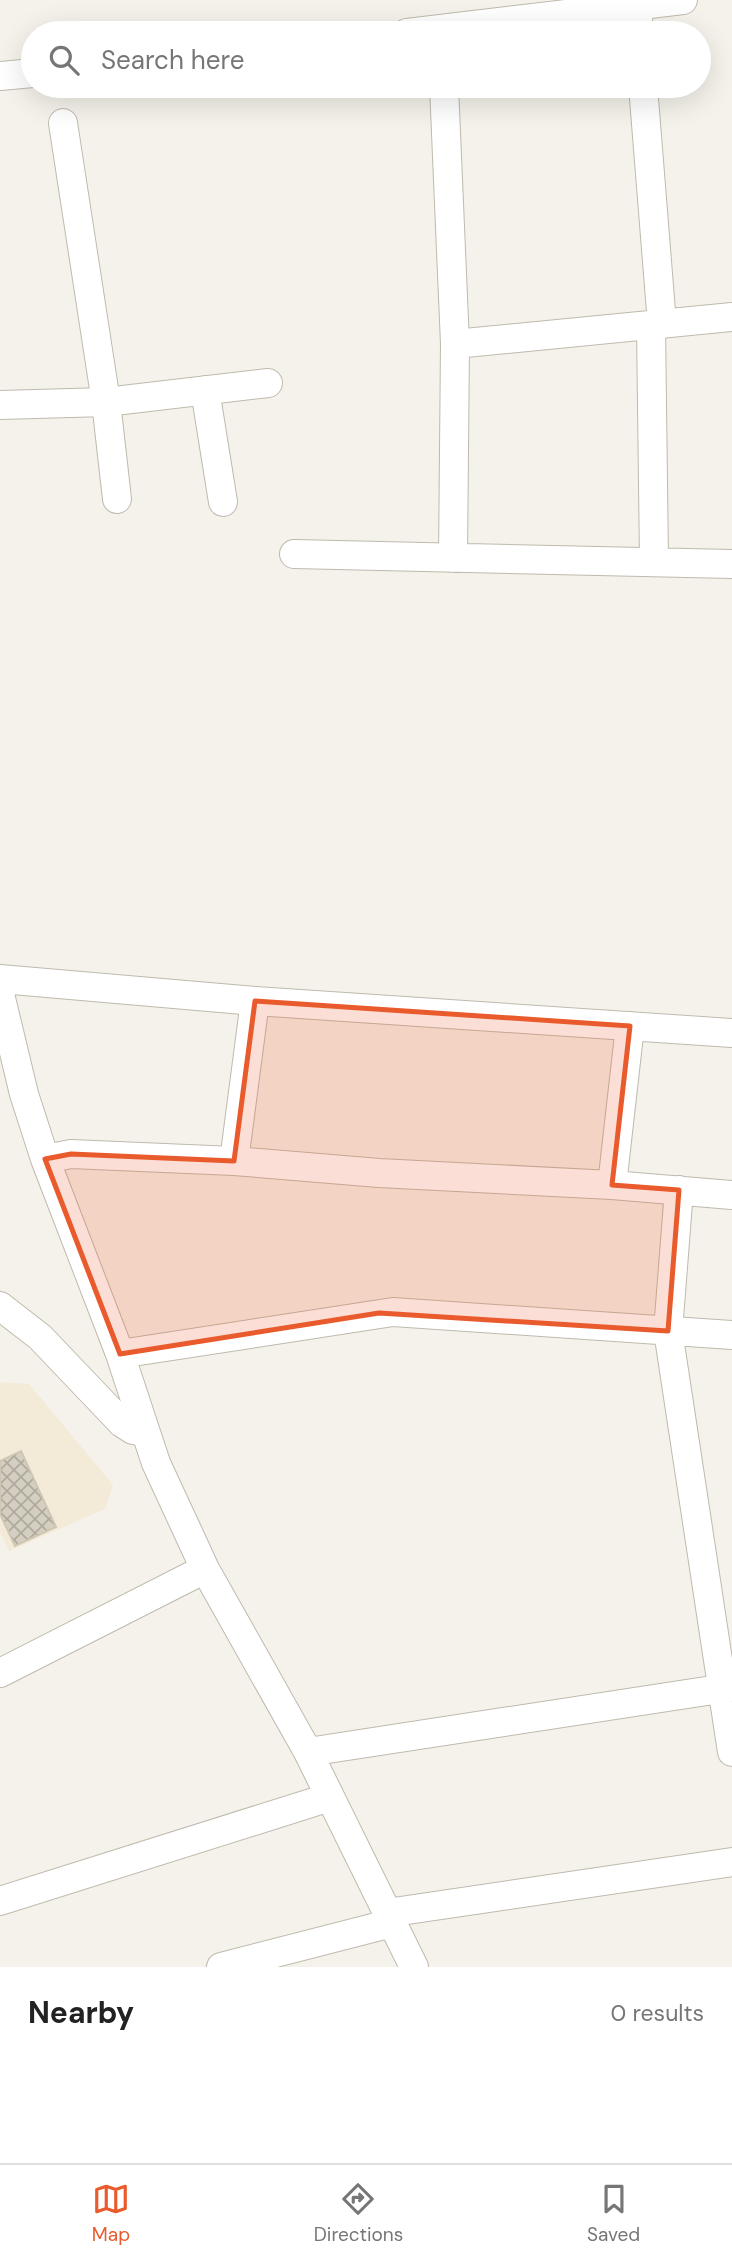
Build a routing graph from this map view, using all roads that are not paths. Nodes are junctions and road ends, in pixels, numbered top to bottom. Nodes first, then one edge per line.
1 (682, 0) edge
2 (638, 19) edge
3 (605, 21) edge
4 (21, 74) edge
5 (0, 76) edge
6 (444, 98) edge
7 (644, 98) edge
8 (63, 123) dead end
9 (732, 317) edge
10 (656, 324) junction
11 (455, 344) junction
12 (268, 383) dead end
13 (205, 390) junction
14 (106, 402) junction
15 (0, 405) edge
16 (117, 499) dead end
17 (223, 502) dead end
18 (294, 554) dead end
19 (453, 558) junction
20 (654, 562) junction
21 (732, 564) edge
22 (0, 979) edge
23 (0, 995) edge
24 (255, 1002) junction
25 (630, 1026) junction
26 (732, 1033) edge
27 (45, 1158) junction
28 (234, 1161) junction
29 (612, 1185) junction
30 (679, 1190) junction
31 (732, 1195) edge
32 (0, 1306) edge
33 (668, 1331) junction
34 (732, 1335) edge
35 (120, 1354) junction
36 (145, 1432) junction
37 (205, 1569) junction
38 (0, 1673) edge
39 (727, 1688) edge
40 (308, 1752) junction
41 (732, 1752) edge
42 (330, 1797) junction
43 (732, 1862) edge
44 (0, 1902) edge
45 (390, 1918) junction
46 (221, 1967) edge
47 (414, 1967) edge

1 - 2 street
2 - 3 street
4 - 5 street
6 - 11 street
7 - 10 street
8 - 14 street
9 - 10 street
10 - 11 street
10 - 20 street
11 - 19 street
12 - 13 street
13 - 14 street
13 - 17 street
14 - 15 street
14 - 16 street
18 - 19 street
19 - 20 street
20 - 21 street
22 - 24 street
23 - 27 street
24 - 25 street
24 - 28 street
25 - 26 street
25 - 29 street
27 - 28 street
27 - 35 street
28 - 29 street
29 - 30 street
30 - 31 street
30 - 33 street
32 - 36 street
33 - 34 street
33 - 35 street
33 - 39 street
35 - 36 street
36 - 37 street
37 - 38 street
37 - 40 street
39 - 40 street
39 - 41 street
40 - 42 street
42 - 44 street
42 - 45 street
43 - 45 street
45 - 46 street
45 - 47 street

